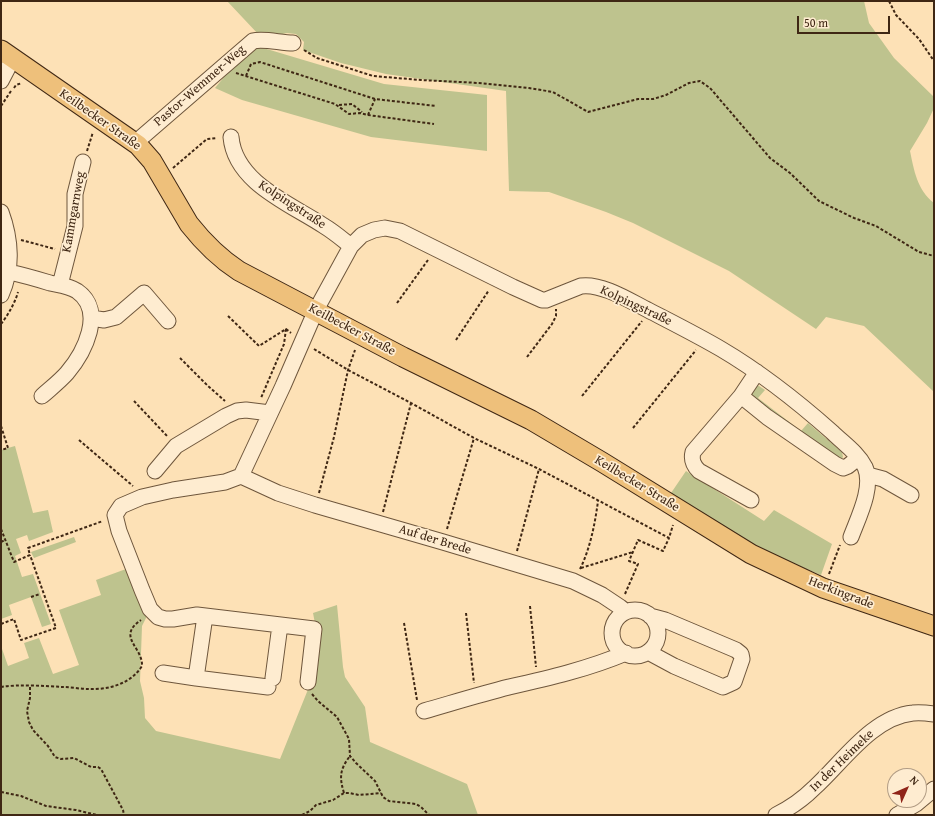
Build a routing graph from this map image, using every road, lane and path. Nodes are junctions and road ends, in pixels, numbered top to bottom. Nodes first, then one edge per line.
1 (889, 1) edge
2 (293, 42) dead end
3 (7, 54) edge
4 (317, 58) dead end
5 (934, 61) edge
6 (222, 67) junction
7 (246, 76) junction
8 (1, 81) edge
9 (10, 93) dead end
10 (375, 99) junction
11 (338, 105) junction
12 (1, 106) edge
13 (436, 106) dead end
14 (362, 113) junction
15 (368, 115) junction
16 (98, 118) junction
17 (434, 124) dead end
18 (230, 137) joint
19 (135, 143) junction
20 (83, 162) joint
21 (162, 177) junction
22 (1, 212) edge
23 (15, 238) dead end
24 (351, 246) junction
25 (435, 249) junction
26 (68, 253) junction
27 (934, 256) edge
28 (9, 272) junction
29 (497, 280) junction
30 (60, 285) junction
31 (1, 295) edge
32 (553, 297) junction
33 (397, 303) dead end
34 (316, 310) junction
35 (650, 311) junction
36 (228, 316) dead end
37 (91, 318) junction
38 (168, 321) dead end
39 (704, 339) junction
40 (456, 340) dead end
41 (302, 342) junction
42 (354, 353) dead end
43 (527, 357) dead end
44 (180, 358) dead end
45 (348, 370) junction
46 (757, 372) junction
47 (42, 396) dead end
48 (582, 396) dead end
49 (741, 396) junction
50 (134, 401) dead end
51 (411, 403) junction
52 (237, 411) junction
53 (263, 412) junction
54 (1, 426) edge
55 (633, 428) dead end
56 (474, 438) junction
57 (79, 440) dead end
58 (176, 446) junction
59 (1, 450) edge
60 (858, 458) junction
61 (539, 469) junction
62 (155, 471) dead end
63 (868, 475) junction
64 (241, 476) junction
65 (134, 486) dead end
66 (911, 495) dead end
67 (750, 500) dead end
68 (598, 501) junction
69 (315, 505) junction
70 (380, 523) junction
71 (91, 526) dead end
72 (673, 526) dead end
73 (1, 530) edge
74 (851, 537) dead end
75 (669, 538) junction
76 (5, 540) junction
77 (1, 542) edge
78 (443, 542) junction
79 (839, 548) dead end
80 (633, 552) junction
81 (751, 554) joint
82 (30, 555) junction
83 (513, 564) junction
84 (581, 568) junction
85 (828, 577) dead end
86 (573, 581) junction
87 (40, 594) dead end
88 (31, 597) dead end
89 (530, 606) dead end
90 (622, 609) junction
91 (153, 612) junction
92 (466, 613) dead end
93 (201, 616) junction
94 (650, 616) junction
95 (404, 623) dead end
96 (1, 624) edge
97 (280, 625) junction
98 (934, 626) edge
99 (648, 652) junction
100 (626, 654) junction
101 (163, 673) dead end
102 (196, 678) junction
103 (537, 681) junction
104 (308, 682) joint
105 (474, 682) dead end
106 (1, 687) edge
107 (30, 687) junction
108 (420, 706) joint
109 (934, 714) edge
110 (350, 756) junction
111 (934, 789) edge
112 (1, 792) edge
113 (344, 793) junction
114 (381, 793) junction
115 (97, 815) edge
116 (124, 815) edge
117 (302, 815) edge
118 (429, 815) edge
119 (776, 815) edge
120 (898, 815) edge

1 - 5 path
2 - 6 street, Pastor-Wemmer-Weg
3 - 8 street
3 - 16 main road, Keilbecker Straße
4 - 27 path
6 - 7 path
6 - 19 street, Pastor-Wemmer-Weg
7 - 10 path
7 - 11 path
9 - 12 path
10 - 13 path
10 - 15 path
11 - 14 path
11 - 14 path
14 - 15 path
15 - 17 path
16 - 19 main road, Keilbecker Straße
16 - 20 path
18 - 21 path
18 - 24 street, Kolpingstraße
19 - 21 main road, Keilbecker Straße
20 - 26 street, Kammgarnweg
21 - 34 main road, Keilbecker Straße
22 - 28 street
23 - 26 path
24 - 25 street, Kolpingstraße
24 - 34 street, Kolpingstraße
25 - 29 street, Kolpingstraße
25 - 33 path
26 - 30 street, Kammgarnweg
28 - 30 street
28 - 31 street
29 - 32 street, Kolpingstraße
29 - 40 path
30 - 37 street
32 - 35 street, Kolpingstraße
32 - 43 path
34 - 41 street
34 - 81 main road, Keilbecker Straße
35 - 39 street, Kolpingstraße
35 - 48 path
36 - 53 path
37 - 38 street
37 - 47 street
39 - 46 street, Kolpingstraße
39 - 55 path
41 - 45 path
41 - 53 street
42 - 45 path
44 - 52 path
45 - 51 path
45 - 69 path
46 - 49 street
46 - 60 street, Kolpingstraße
49 - 60 street
49 - 67 street
50 - 58 path
51 - 56 path
51 - 70 path
52 - 53 street
52 - 58 street
53 - 64 street
54 - 59 path
56 - 61 path
56 - 78 path
57 - 65 path
58 - 62 street
60 - 63 street, Kolpingstraße
61 - 68 path
61 - 83 path
63 - 66 street
63 - 74 street
64 - 69 street, Auf der Brede
64 - 91 street
68 - 75 path
68 - 84 path
69 - 70 street, Auf der Brede
70 - 78 street, Auf der Brede
71 - 82 path
72 - 75 path
73 - 76 path
75 - 80 path
76 - 77 path
76 - 82 path
78 - 83 street, Auf der Brede
79 - 85 path
80 - 84 path
80 - 90 path
81 - 98 main road, Herkingrade
82 - 96 path
83 - 86 street, Auf der Brede
84 - 86 path
86 - 90 street, Auf der Brede
87 - 88 path
89 - 103 path
90 - 94 street
90 - 100 street
91 - 93 street
91 - 107 path
92 - 105 path
93 - 97 street
93 - 102 street
94 - 99 street
94 - 99 street
95 - 108 path
97 - 102 street
97 - 104 street
99 - 100 street
100 - 103 street
101 - 102 street
103 - 108 street
104 - 110 path
106 - 107 path
107 - 116 path
109 - 119 street, In der Heimeke
110 - 113 path
110 - 114 path
111 - 120 street
112 - 115 path
113 - 114 path
113 - 117 path
114 - 118 path

